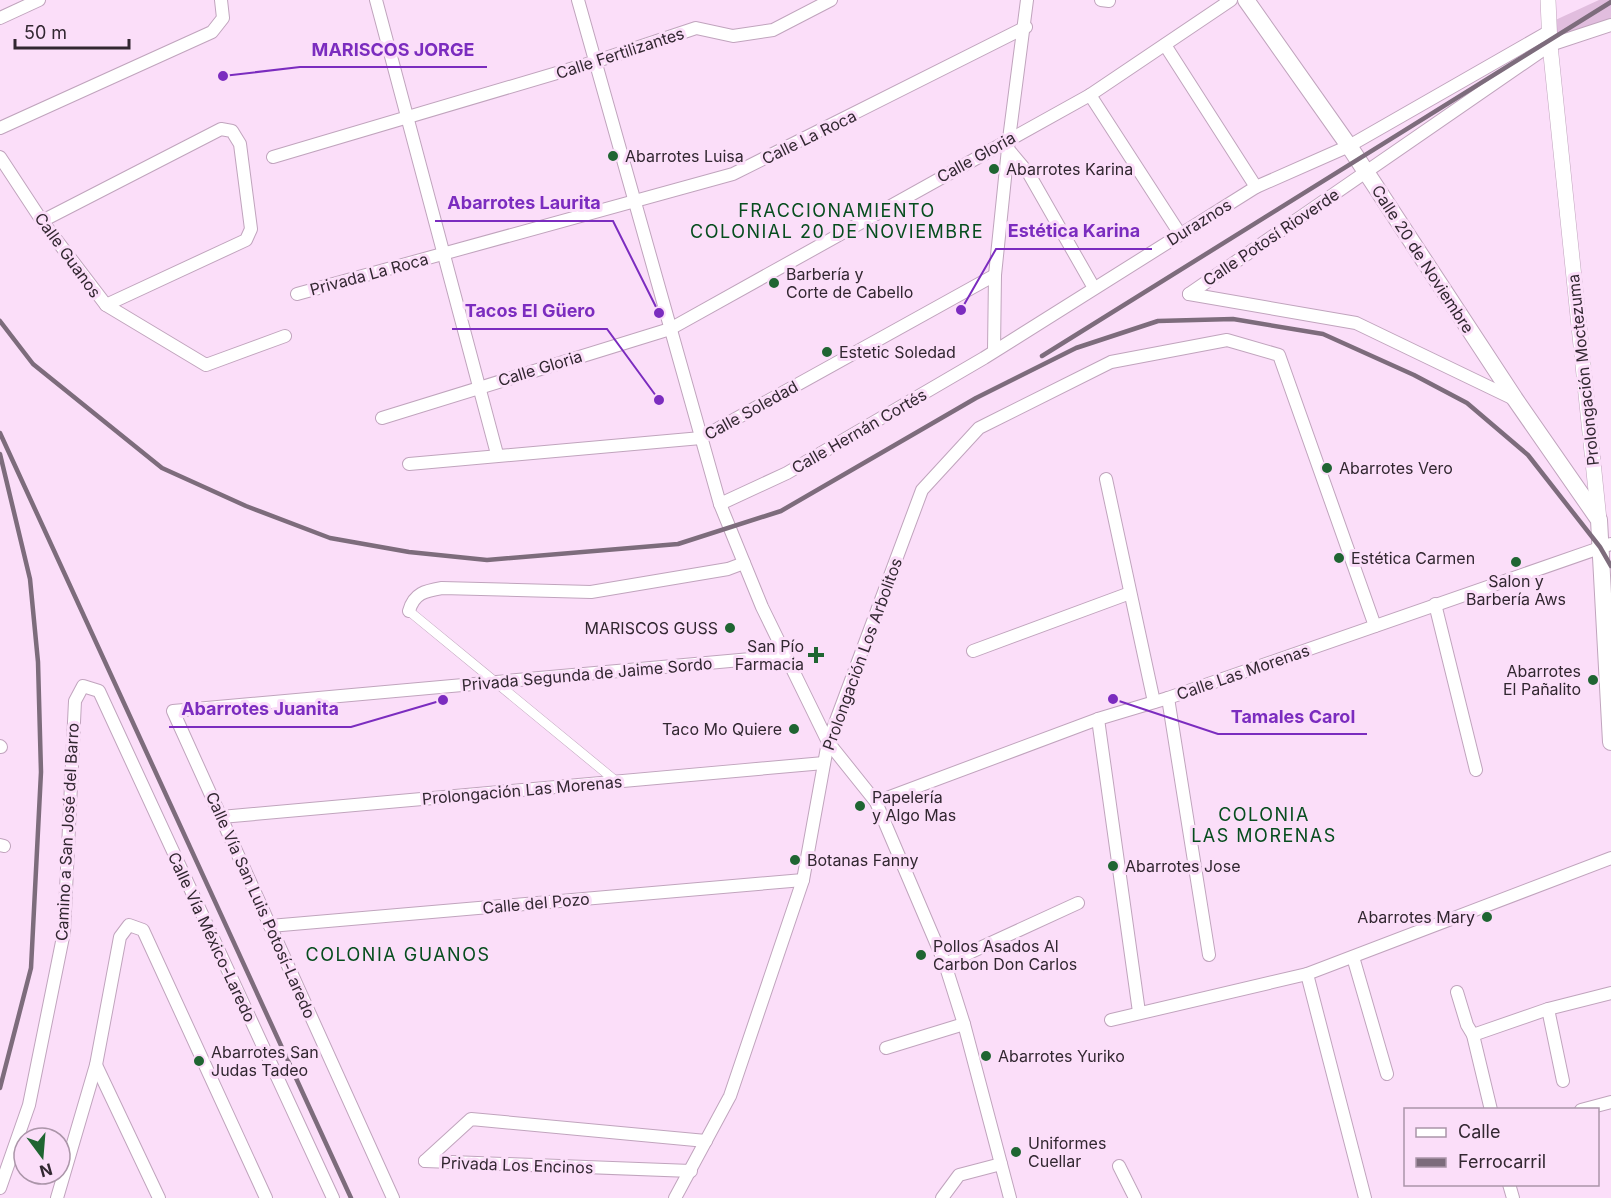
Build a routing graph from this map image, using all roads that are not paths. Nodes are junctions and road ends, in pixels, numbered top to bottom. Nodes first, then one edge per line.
1 (39, 0) edge
2 (221, 0) edge
3 (376, 0) edge
4 (578, 0) edge
5 (831, 0) edge
6 (1028, 0) edge
7 (1231, 0) edge
8 (1246, 0) edge
9 (1548, 0) edge
10 (0, 18) edge
11 (1611, 26) edge
12 (1026, 27) junction
13 (1550, 38) junction
14 (1165, 45) junction
15 (594, 63) junction
16 (1090, 95) junction
17 (405, 118) junction
18 (0, 128) edge
19 (1008, 144) junction
20 (1349, 146) junction
21 (0, 157) edge
22 (273, 157) dead end
23 (1366, 172) junction
24 (1256, 187) junction
25 (634, 200) junction
26 (42, 221) junction
27 (1180, 234) junction
28 (442, 254) junction
29 (995, 275) junction
30 (1094, 288) junction
31 (297, 294) dead end
32 (106, 306) junction
33 (670, 329) junction
34 (285, 336) dead end
35 (994, 350) junction
36 (477, 386) junction
37 (1515, 399) junction
38 (382, 418) dead end
39 (701, 438) junction
40 (497, 454) junction
41 (409, 464) dead end
42 (1106, 479) dead end
43 (720, 504) junction
44 (1599, 520) junction
45 (1606, 545) edge
46 (744, 564) junction
47 (1607, 581) edge
48 (1131, 594) junction
49 (1436, 604) junction
50 (409, 611) joint
51 (1375, 626) junction
52 (973, 651) dead end
53 (785, 656) junction
54 (495, 683) junction
55 (83, 686) joint
56 (1168, 698) junction
57 (1154, 702) junction
58 (173, 711) joint
59 (1098, 719) junction
60 (1611, 741) edge
61 (828, 742) junction
62 (824, 763) junction
63 (1476, 770) dead end
64 (617, 782) junction
65 (876, 802) junction
66 (221, 817) junction
67 (1611, 858) edge
68 (803, 880) junction
69 (1078, 903) dead end
70 (270, 926) junction
71 (1209, 954) dead end
72 (1353, 957) junction
73 (945, 964) junction
74 (1307, 974) junction
75 (1457, 992) dead end
76 (1611, 993) edge
77 (1548, 1009) junction
78 (1139, 1012) junction
79 (1111, 1020) dead end
80 (964, 1024) junction
81 (1473, 1035) junction
82 (886, 1048) dead end
83 (96, 1065) junction
84 (1387, 1074) dead end
85 (1563, 1081) dead end
86 (1611, 1102) edge
87 (1491, 1108) edge
88 (1588, 1108) edge
89 (706, 1141) junction
90 (1001, 1164) junction
91 (1119, 1166) dead end
92 (691, 1172) junction
93 (0, 1188) edge
94 (57, 1198) edge
95 (159, 1198) edge
96 (266, 1198) edge
97 (333, 1198) edge
98 (393, 1198) edge
99 (675, 1198) edge
100 (942, 1198) edge
101 (1010, 1198) edge
102 (1135, 1198) edge
103 (1365, 1198) edge

1 - 10 street
2 - 18 street
3 - 17 street
4 - 15 street
5 - 15 street, Calle Fertilizantes
6 - 12 street
7 - 14 street, Calle Gloria
8 - 20 main road, Calle 20 de Noviembre
9 - 13 street, Prolongación Moctezuma
11 - 13 street
12 - 19 street
12 - 25 street, Calle La Roca
13 - 20 street
13 - 23 street, Calle Potosí Rioverde
13 - 44 street, Prolongación Moctezuma
14 - 16 street, Calle Gloria
14 - 24 street
15 - 17 street, Calle Fertilizantes
15 - 25 street
16 - 19 street, Calle Gloria
16 - 27 street
17 - 22 street, Calle Fertilizantes
17 - 28 street
19 - 29 street
19 - 30 street
19 - 33 street, Calle Gloria
20 - 23 main road, Calle 20 de Noviembre
20 - 24 street, Duraznos
21 - 26 street, Calle Guanos
23 - 37 main road, Calle 20 de Noviembre
23 - 37 street, Calle Potosí Rioverde
24 - 27 street, Duraznos
25 - 28 street, Calle La Roca
25 - 33 street
26 - 32 street, Calle Guanos
26 - 32 street
27 - 30 street, Duraznos
28 - 31 street, Privada La Roca
28 - 36 street
29 - 35 street
29 - 39 street, Calle Soledad
30 - 35 street, Duraznos
32 - 34 street, Calle Guanos
33 - 36 street, Calle Gloria
33 - 39 street
35 - 43 street, Calle Hernán Cortés
36 - 38 street, Calle Gloria
36 - 40 street
37 - 44 main road, Calle 20 de Noviembre
39 - 40 street, Calle Soledad
39 - 43 street
40 - 41 street, Calle Soledad
42 - 48 street
43 - 46 street
44 - 45 main road, Prolongación Moctezuma
45 - 47 main road, Prolongación Moctezuma
45 - 49 street, Calle Las Morenas
46 - 50 street
46 - 53 street
47 - 60 main road, Prolongación Moctezuma
48 - 52 street
48 - 57 street
49 - 51 street, Calle Las Morenas
49 - 63 street
50 - 54 street
51 - 56 street, Calle Las Morenas
51 - 61 street, Prolongación Los Arbolitos
53 - 54 street, Privada Segunda de Jaime Sordo
53 - 61 street
54 - 58 street, Privada Segunda de Jaime Sordo
54 - 64 street
55 - 93 street, Camino a San José del Barro
55 - 97 street, Calle Vía México-Laredo
56 - 57 street, Calle Las Morenas
56 - 71 street
57 - 59 street, Calle Las Morenas
58 - 66 street, Calle Vía San Luis Potosí-Laredo
59 - 65 street, Calle Las Morenas
59 - 78 street
61 - 62 street, Prolongación Los Arbolitos
61 - 65 street
62 - 64 street, Prolongación Las Morenas
62 - 68 street, Prolongación Los Arbolitos
64 - 66 street, Prolongación Las Morenas
65 - 73 street
66 - 70 street, Calle Vía San Luis Potosí-Laredo
67 - 72 street
68 - 70 street, Calle del Pozo
68 - 89 street, Prolongación Los Arbolitos
69 - 73 street
70 - 98 street, Calle Vía San Luis Potosí-Laredo
72 - 74 street
72 - 84 street
73 - 80 street
74 - 78 street
74 - 103 street
75 - 81 street
76 - 77 street
77 - 81 street
77 - 85 street
78 - 79 street
80 - 82 street
80 - 90 street
81 - 87 street
83 - 94 street
83 - 95 street
83 - 96 street
86 - 88 street
89 - 92 street, Prolongación Los Arbolitos
89 - 92 street, Privada Los Encinos
90 - 100 street
90 - 101 street
91 - 102 street
92 - 99 street, Prolongación Los Arbolitos

